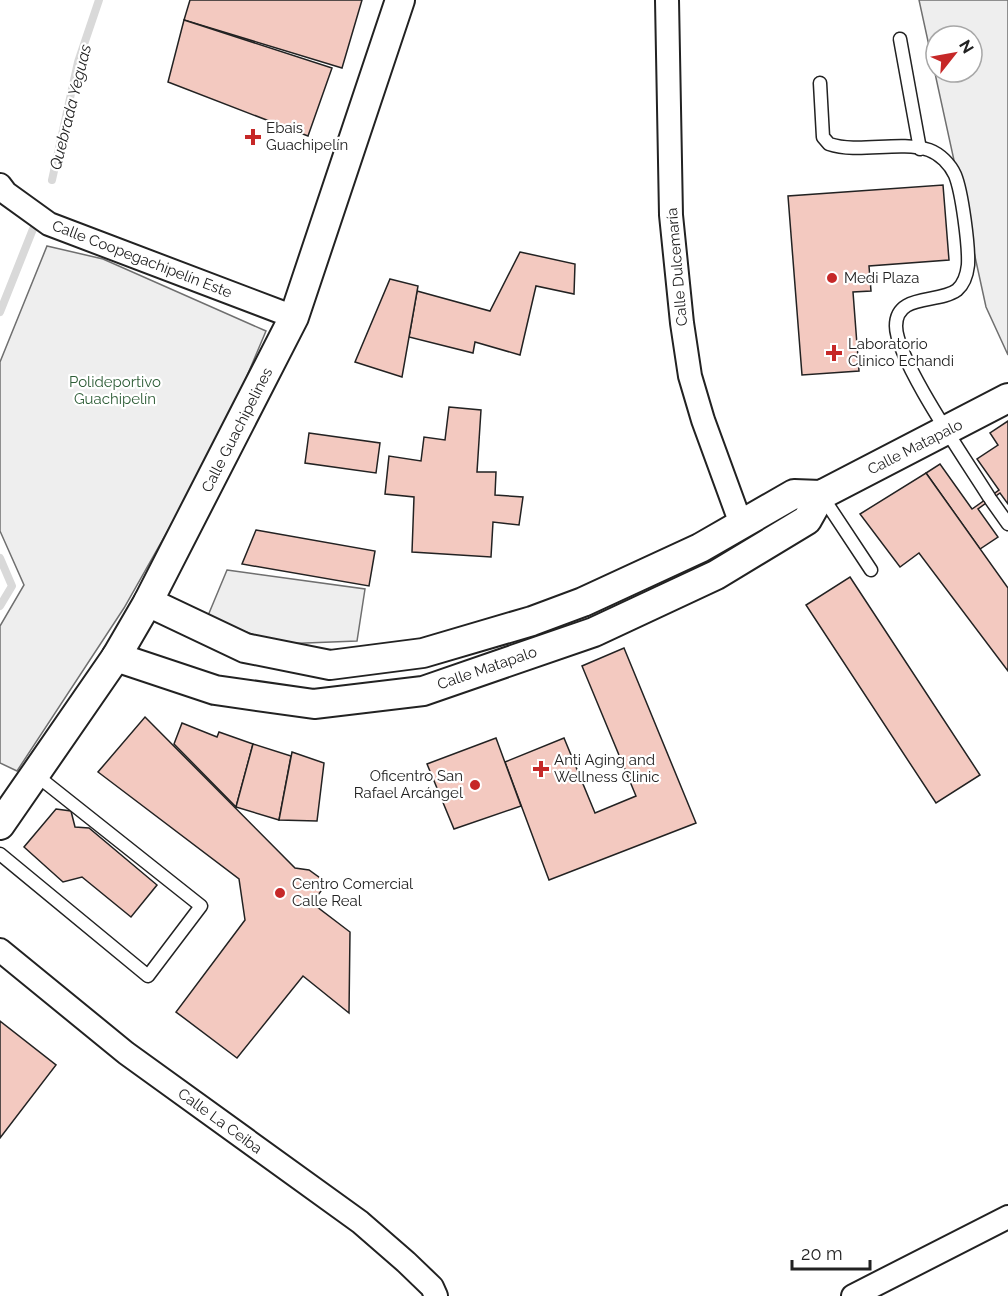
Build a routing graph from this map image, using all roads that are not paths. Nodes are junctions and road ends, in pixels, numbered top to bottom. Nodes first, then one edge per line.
1 (400, 0) edge
2 (667, 0) edge
3 (900, 39) dead end
4 (820, 83) dead end
5 (920, 149) junction
6 (0, 185) edge
7 (294, 317) junction
8 (1008, 398) edge
9 (947, 430) junction
10 (821, 495) junction
11 (741, 524) junction
12 (1008, 524) edge
13 (871, 570) dead end
14 (148, 602) junction
15 (116, 657) junction
16 (36, 775) junction
17 (3, 814) edge
18 (0, 855) edge
19 (0, 950) edge
20 (1008, 1217) edge
21 (436, 1296) edge
22 (853, 1296) edge

1 - 7 street, Calle Guachipelines
2 - 11 street, Calle Dulcemaría
3 - 5 lane
4 - 5 lane
5 - 9 lane
6 - 7 street, Calle Coopegachipelín Este
7 - 14 street, Calle Guachipelines
8 - 9 street, Calle Matapalo
9 - 10 street, Calle Matapalo
9 - 12 lane
10 - 11 street, Calle Matapalo
10 - 13 lane
10 - 15 street, Calle Matapalo
11 - 14 street, Calle Matapalo
14 - 15 street, Calle Guachipelines
15 - 16 street, Calle Guachipelines
16 - 17 street, Calle Guachipelines
16 - 18 lane
19 - 21 street, Calle La Ceiba
20 - 22 street

